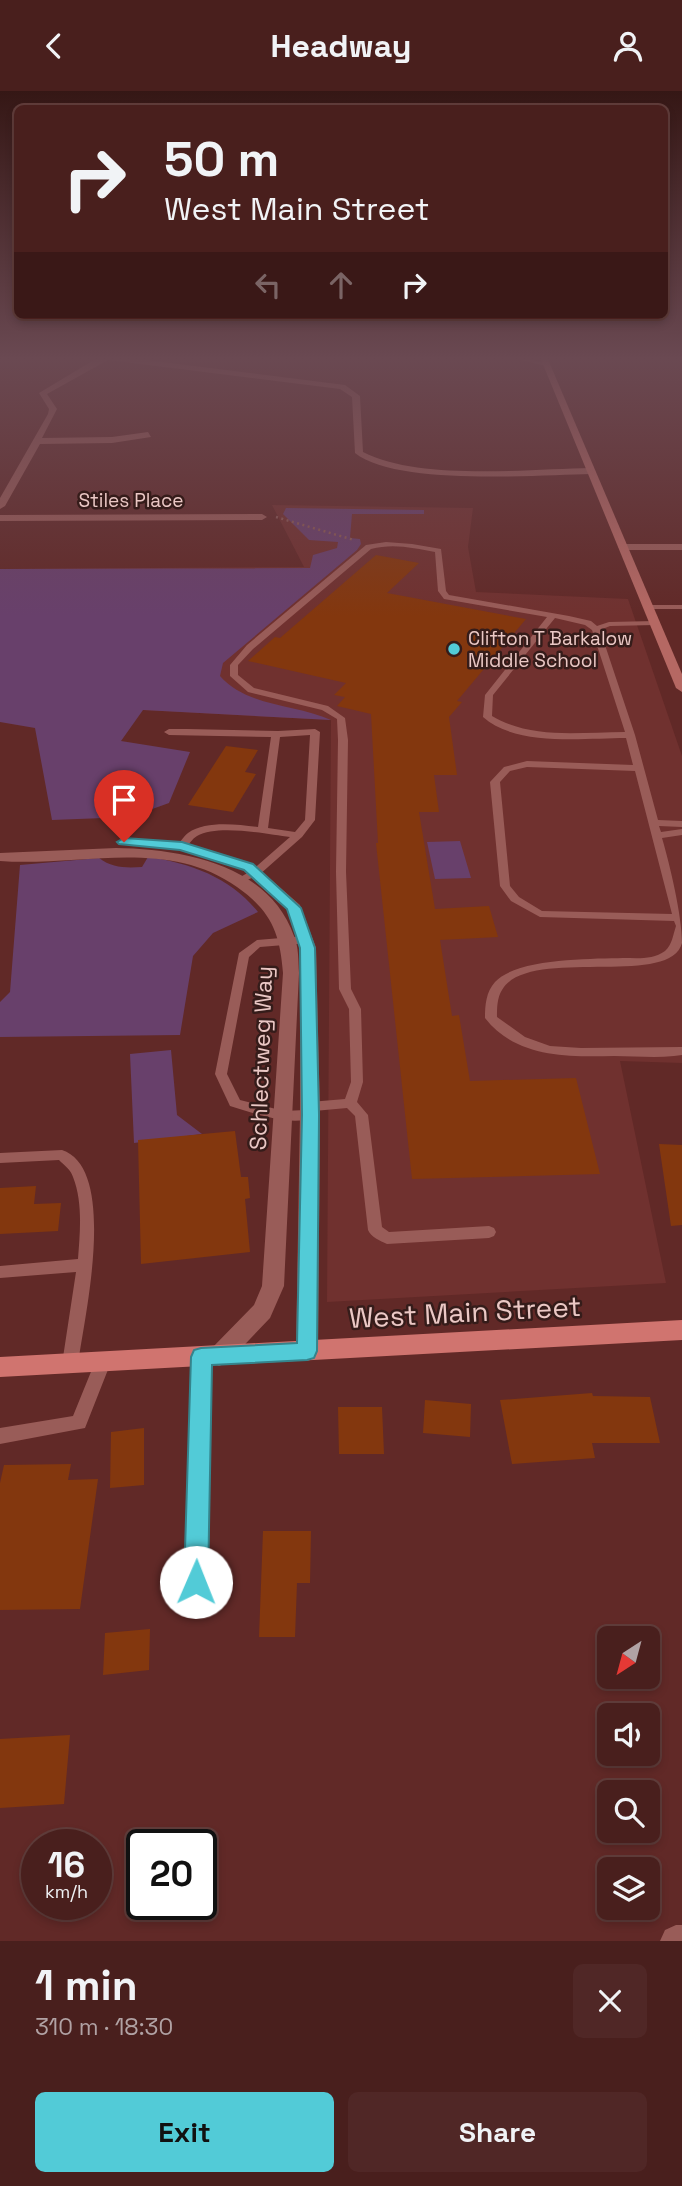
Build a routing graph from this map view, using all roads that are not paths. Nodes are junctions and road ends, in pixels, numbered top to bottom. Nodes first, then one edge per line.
1 (37, 443) edge
2 (358, 443) edge
3 (579, 443) edge
4 (591, 471) junction
5 (0, 506) edge
6 (262, 517) road end
7 (0, 518) edge
8 (623, 547) junction
9 (682, 547) edge
10 (649, 607) junction
11 (682, 607) edge
12 (552, 616) junction
13 (655, 623) junction
14 (596, 629) junction
15 (682, 688) edge
16 (169, 732) dead end
17 (630, 735) junction
18 (276, 736) junction
19 (639, 768) junction
20 (655, 823) junction
21 (682, 824) edge
22 (263, 830) junction
23 (682, 832) edge
24 (298, 835) junction
25 (658, 835) junction
26 (182, 846) junction
27 (0, 855) edge
28 (248, 876) junction
29 (681, 924) edge
30 (297, 941) junction
31 (682, 1051) edge
32 (350, 1103) junction
33 (310, 1111) junction
34 (284, 1116) junction
35 (0, 1157) edge
36 (489, 1232) dead end
37 (85, 1265) junction
38 (0, 1272) edge
39 (682, 1330) edge
40 (307, 1351) junction
41 (210, 1356) junction
42 (103, 1362) junction
43 (70, 1364) junction
44 (0, 1367) edge
45 (0, 1436) edge
46 (196, 1582) dead end
47 (676, 1941) edge
48 (682, 1941) edge

1 - 5 street
2 - 4 street
3 - 4 street
4 - 8 street
6 - 7 street, Stiles Place
8 - 9 street
8 - 10 street
10 - 11 lane
10 - 13 street
12 - 14 lane
12 - 17 lane
12 - 32 lane
13 - 14 lane
13 - 15 street
14 - 17 lane
16 - 18 lane
17 - 19 lane
18 - 22 lane
18 - 24 lane
19 - 20 lane
19 - 29 lane
20 - 21 lane
20 - 25 lane
22 - 24 lane
22 - 26 lane
23 - 25 lane
24 - 28 lane
25 - 29 lane
26 - 27 street, Schlectweg Way
26 - 28 street, Schlectweg Way
27 - 28 street, Schlectweg Way
28 - 30 street, Schlectweg Way
29 - 31 lane
30 - 33 street, Schlectweg Way
30 - 34 street, Schlectweg Way
30 - 34 lane
32 - 33 lane
32 - 36 lane
33 - 34 lane
33 - 40 street, Schlectweg Way
34 - 41 street, Schlectweg Way
35 - 37 lane
37 - 38 lane
37 - 43 lane
39 - 40 main road, West Main Street
40 - 41 main road, West Main Street
41 - 42 main road, West Main Street
41 - 46 lane
42 - 43 main road, West Main Street
42 - 45 lane
43 - 44 main road, West Main Street
47 - 48 street

